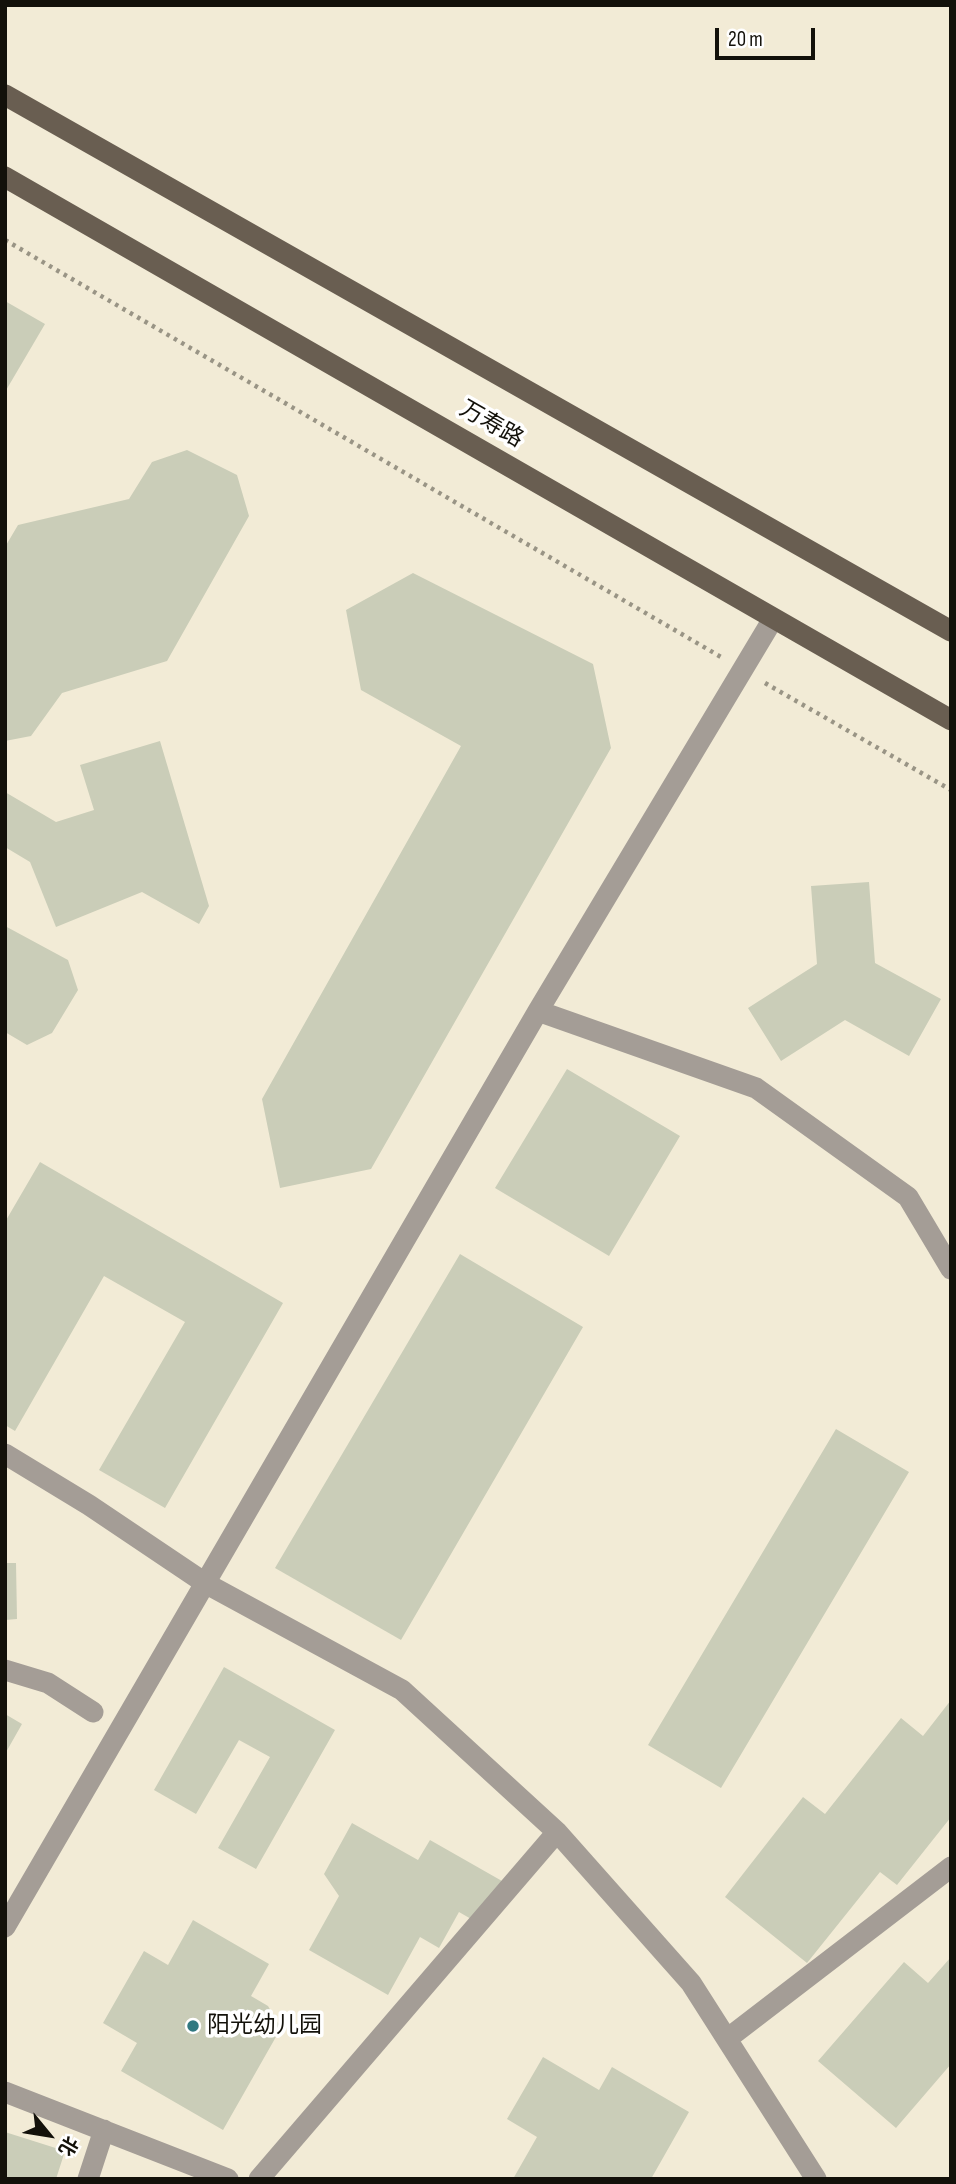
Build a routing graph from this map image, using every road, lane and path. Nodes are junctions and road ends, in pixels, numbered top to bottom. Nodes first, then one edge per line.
1 (5, 95) edge
2 (5, 177) edge
3 (5, 240) edge
4 (773, 619) junction
5 (951, 631) edge
6 (744, 671) junction
7 (951, 720) edge
8 (951, 790) edge
9 (538, 1011) junction
10 (951, 1269) edge
11 (5, 1454) edge
12 (205, 1583) junction
13 (5, 1670) edge
14 (93, 1712) dead end
15 (557, 1832) junction
16 (951, 1867) edge
17 (5, 1927) edge
18 (727, 2039) junction
19 (5, 2092) edge
20 (104, 2130) junction
21 (88, 2179) edge
22 (228, 2179) edge
23 (259, 2179) edge
24 (816, 2179) edge

1 - 5 main road, 万寿路
2 - 4 main road, 万寿路
3 - 6 path
4 - 6 street
4 - 7 main road, 万寿路
6 - 8 path
6 - 9 street
9 - 10 street
9 - 12 street
11 - 12 street
12 - 15 street
12 - 17 street
13 - 14 street
15 - 18 street
15 - 23 street
16 - 18 street
18 - 24 street
19 - 20 street
20 - 21 street
20 - 22 street

